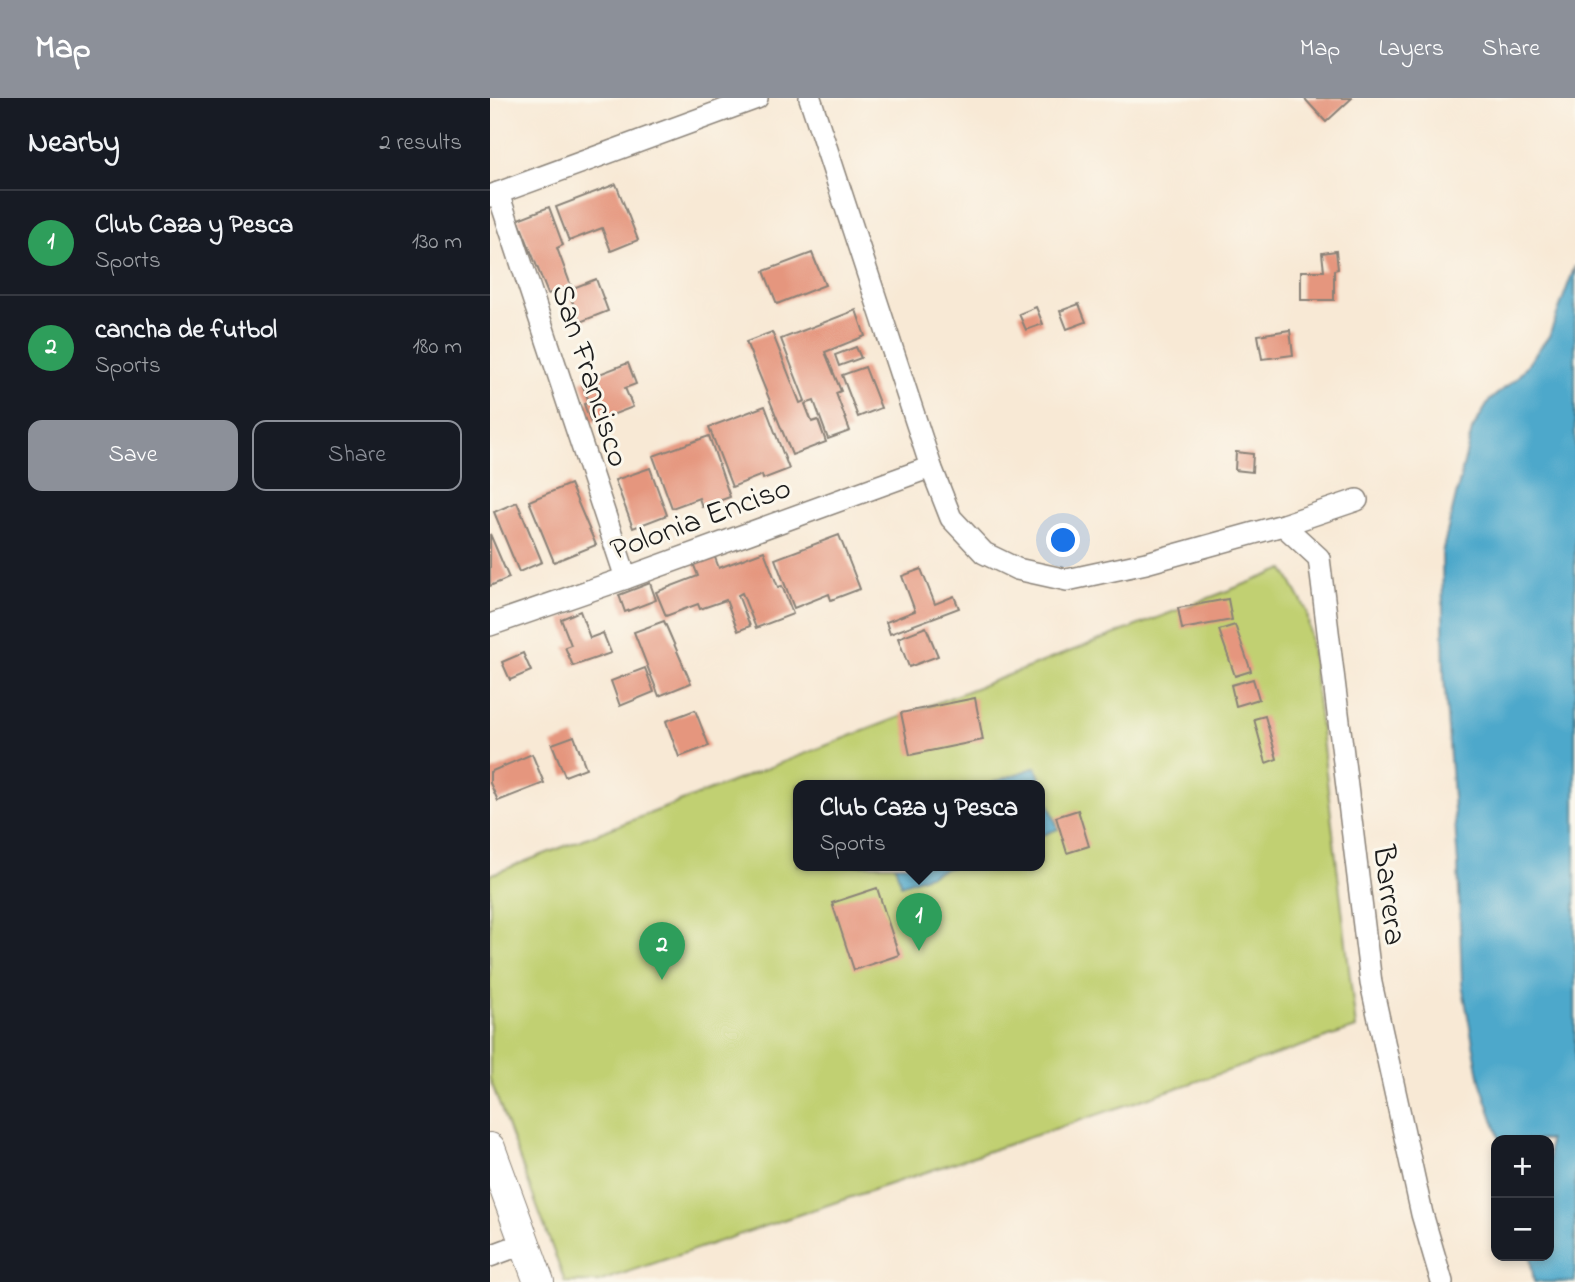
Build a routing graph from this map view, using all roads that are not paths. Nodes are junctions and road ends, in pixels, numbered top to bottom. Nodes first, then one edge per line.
1 (757, 98) edge
2 (810, 98) edge
3 (494, 194) edge
4 (931, 467) junction
5 (1357, 500) dead end
6 (1283, 525) junction
7 (626, 578) junction
8 (490, 625) edge
9 (490, 1148) edge
10 (525, 1243) junction
11 (490, 1256) edge
12 (539, 1282) edge
13 (1442, 1282) edge

1 - 3 street
2 - 4 street
3 - 7 street, San Francisco
4 - 6 street
4 - 7 street, Polonia Enciso
5 - 6 street
6 - 13 street, Barrera
7 - 8 street, Polonia Enciso
9 - 10 main road
10 - 11 street
10 - 12 main road

